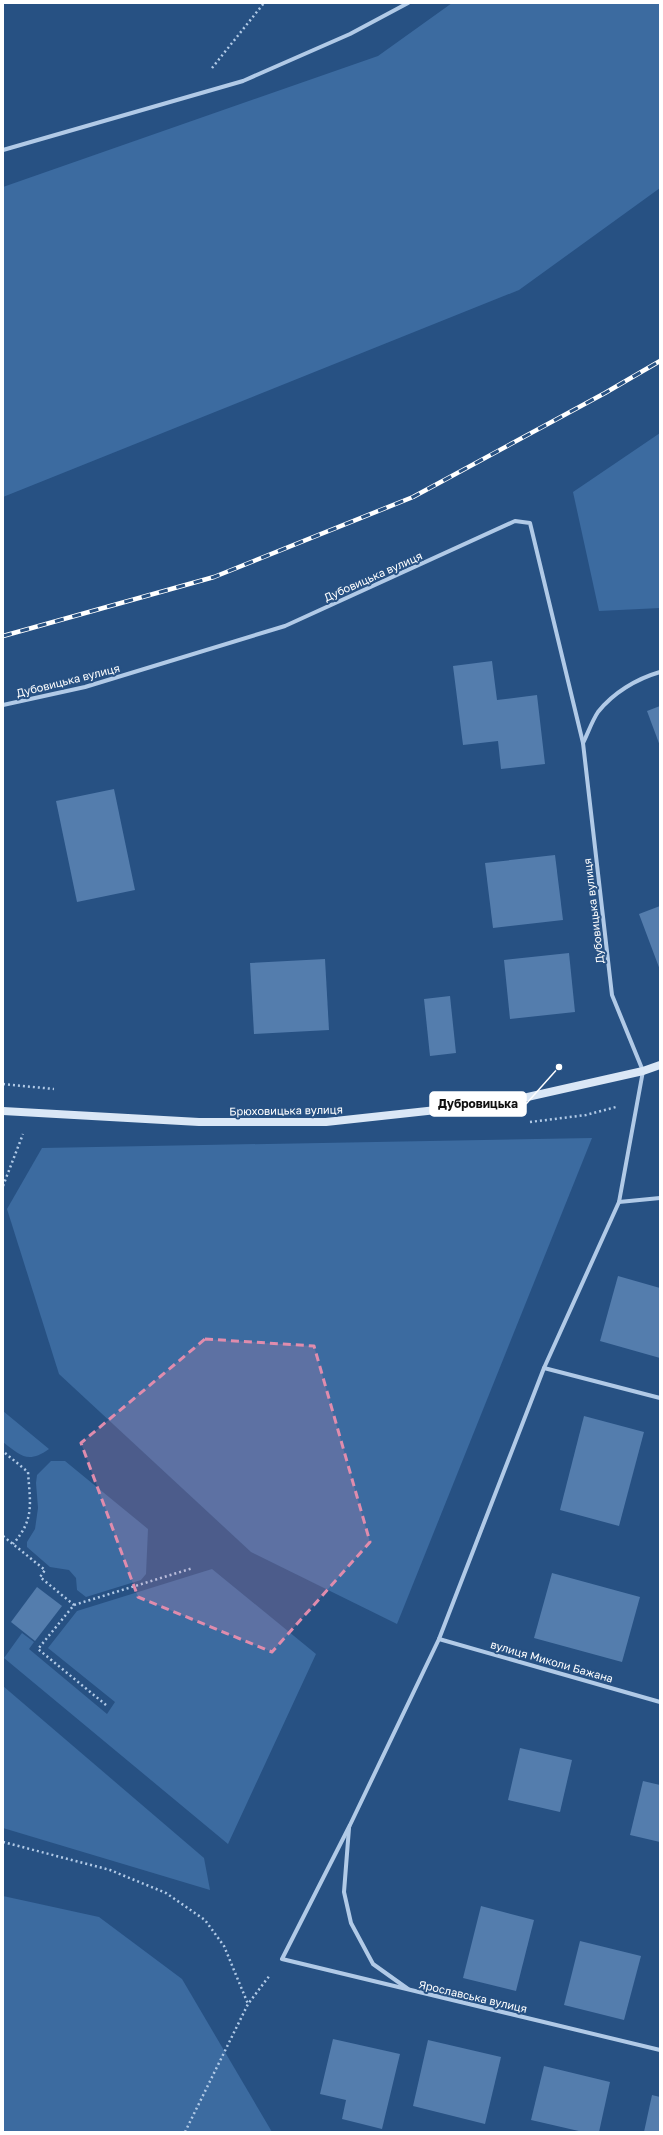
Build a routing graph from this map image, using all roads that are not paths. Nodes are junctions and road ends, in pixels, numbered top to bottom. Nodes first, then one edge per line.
1 (408, 3) edge
2 (3, 150) edge
3 (660, 672) edge
4 (3, 705) edge
5 (583, 743) junction
6 (660, 1065) edge
7 (643, 1071) junction
8 (3, 1111) edge
9 (660, 1198) edge
10 (619, 1202) junction
11 (544, 1368) junction
12 (660, 1398) edge
13 (439, 1639) junction
14 (660, 1702) edge
15 (350, 1825) junction
16 (410, 1991) junction
17 (660, 2050) edge

1 - 2 street
3 - 5 street
4 - 5 street, Дубовицька вулиця
5 - 7 street, Дубовицька вулиця
6 - 7 main road, Брюховицька вулиця
7 - 8 main road, Брюховицька вулиця
7 - 10 street
9 - 10 street
10 - 11 street
11 - 12 street
11 - 13 street
13 - 14 street, вулиця Миколи Бажана
13 - 15 street
15 - 16 street
15 - 16 street, Ярославська вулиця
16 - 17 street, Ярославська вулиця

